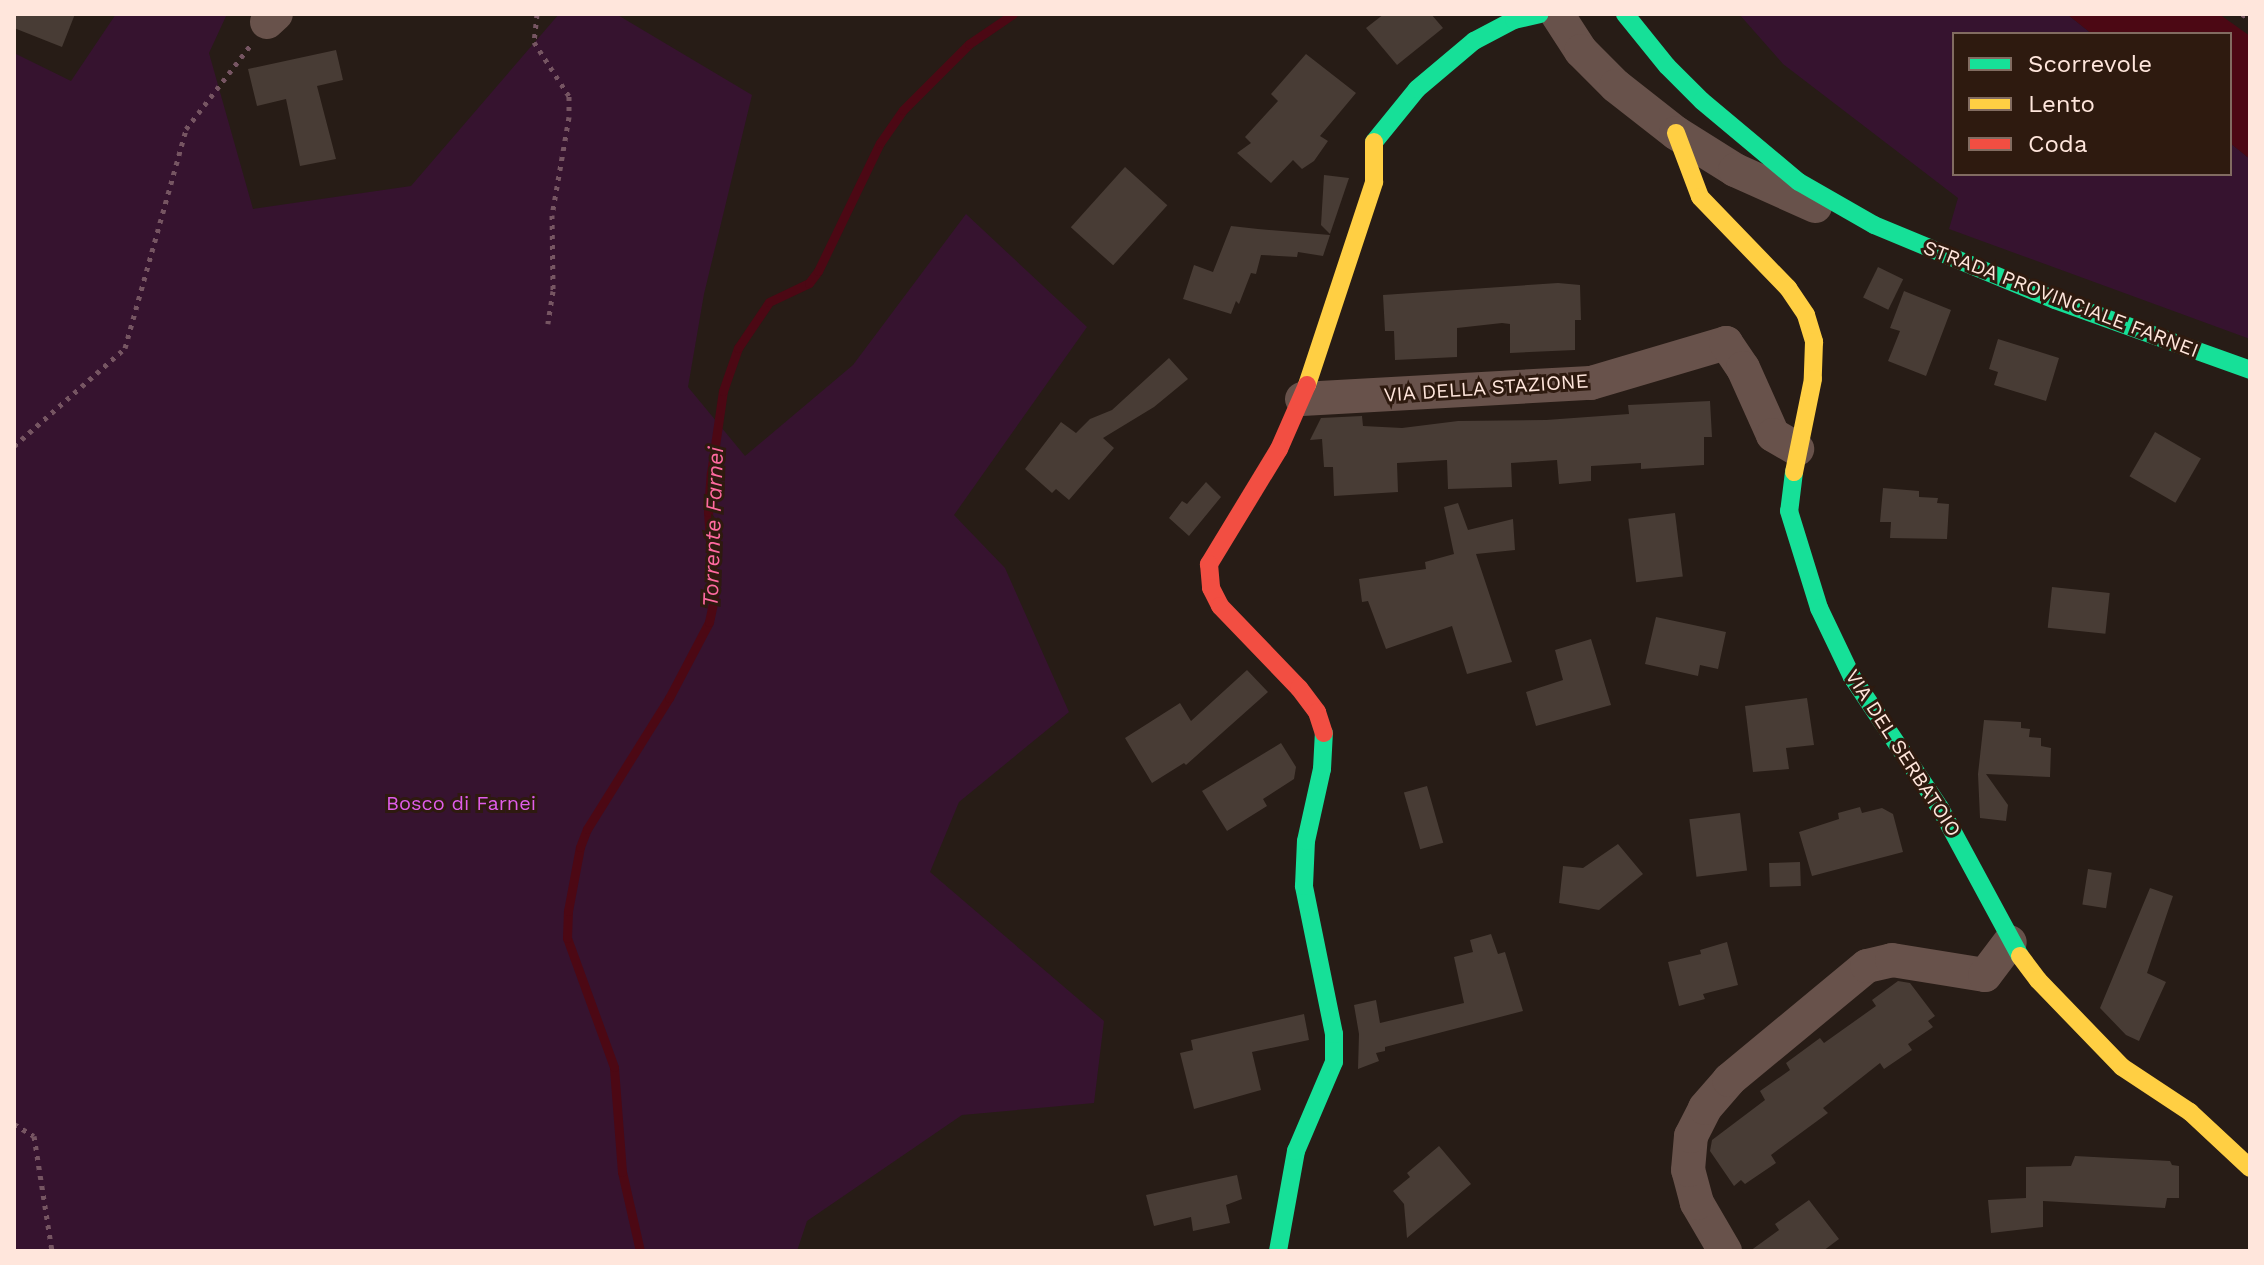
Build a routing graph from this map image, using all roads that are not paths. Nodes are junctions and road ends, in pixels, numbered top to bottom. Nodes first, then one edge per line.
1 (1539, 14) edge
2 (1557, 14) edge
3 (1625, 14) edge
4 (1676, 133) junction
5 (1874, 225) junction
6 (2250, 370) edge
7 (1302, 399) junction
8 (1797, 449) junction
9 (2010, 942) junction
10 (2250, 1168) edge
11 (1278, 1251) edge
12 (1725, 1251) edge

1 - 7 street
2 - 4 street, STRADA PROVINCIALE FARNEI
3 - 5 street, STRADA PROVINCIALE FARNEI
4 - 5 street, STRADA PROVINCIALE FARNEI
4 - 8 street, VIA DEL SERBATOIO
5 - 6 street, STRADA PROVINCIALE FARNEI
7 - 8 street, VIA DELLA STAZIONE
7 - 11 street
8 - 9 street, VIA DEL SERBATOIO
9 - 10 street, VIA DEL SERBATOIO
9 - 12 street

